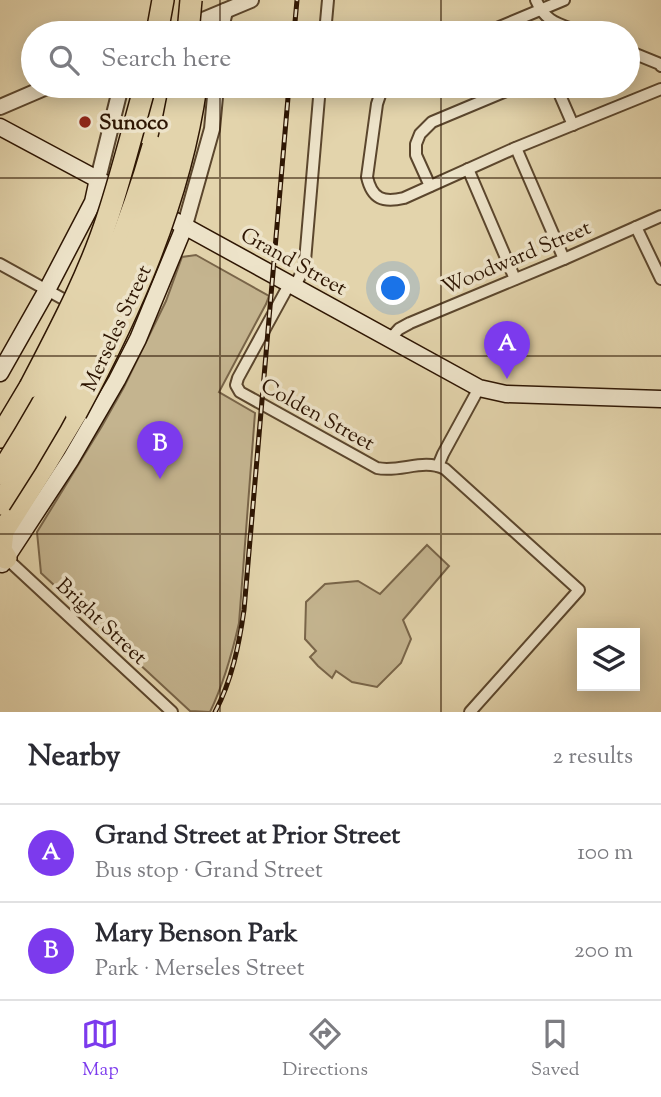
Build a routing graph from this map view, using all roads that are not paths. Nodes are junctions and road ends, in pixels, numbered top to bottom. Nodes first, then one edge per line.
1 (163, 0) edge
2 (177, 0) edge
3 (191, 0) edge
4 (203, 0) edge
5 (251, 0) edge
6 (328, 0) edge
7 (564, 0) edge
8 (538, 5) edge
9 (225, 11) junction
10 (159, 21) edge
11 (174, 21) edge
12 (189, 21) edge
13 (201, 21) edge
14 (202, 21) edge
15 (223, 21) edge
16 (326, 21) edge
17 (508, 21) edge
18 (553, 21) edge
19 (640, 56) edge
20 (661, 66) edge
21 (661, 89) edge
22 (21, 98) edge
23 (118, 98) edge
24 (142, 98) edge
25 (165, 98) edge
26 (177, 98) edge
27 (194, 98) edge
28 (215, 98) edge
29 (319, 98) edge
30 (379, 98) edge
31 (489, 98) edge
32 (561, 98) edge
33 (639, 98) edge
34 (640, 98) edge
35 (0, 107) edge
36 (573, 125) junction
37 (0, 127) edge
38 (516, 148) junction
39 (468, 169) junction
40 (97, 179) junction
41 (430, 186) junction
42 (661, 216) edge
43 (185, 225) junction
44 (636, 227) junction
45 (564, 259) junction
46 (0, 264) edge
47 (515, 279) junction
48 (661, 279) edge
49 (293, 284) junction
50 (47, 289) junction
51 (138, 339) junction
52 (390, 339) junction
53 (0, 373) edge
54 (479, 388) junction
55 (661, 399) edge
56 (0, 437) edge
57 (439, 466) junction
58 (0, 474) edge
59 (0, 504) edge
60 (2, 533) edge
61 (3, 562) edge
62 (172, 712) edge
63 (470, 712) edge

1 - 10 highway
2 - 11 highway
3 - 12 highway, bridge
4 - 14 highway
5 - 9 street
6 - 16 street
7 - 8 street
8 - 17 street
8 - 18 street
9 - 13 street
9 - 15 street
19 - 20 street
21 - 34 street
22 - 35 street
23 - 40 street
24 - 56 highway, bridge
25 - 58 highway, bridge
26 - 59 highway, bridge
27 - 60 highway, bridge
28 - 43 street, Merseles Street
29 - 49 street
30 - 41 street
31 - 41 street
32 - 36 street
33 - 36 street
36 - 38 street
37 - 40 main road, Grand Street
38 - 39 street
38 - 45 street
39 - 41 street
39 - 47 street
40 - 43 main road, Grand Street
40 - 50 main road
42 - 44 street, Woodward Street
43 - 49 main road, Grand Street
43 - 51 main road, Merseles Street
44 - 45 street, Woodward Street
44 - 48 street
45 - 47 street, Woodward Street
46 - 50 street
47 - 52 street, Woodward Street
49 - 52 main road, Grand Street
49 - 57 street, Colden Street
50 - 51 street
50 - 53 main road
51 - 61 main road, Merseles Street
52 - 54 main road, Grand Street
54 - 55 main road, Grand Street
54 - 57 street
57 - 63 street
60 - 61 highway
61 - 62 street, Bright Street

